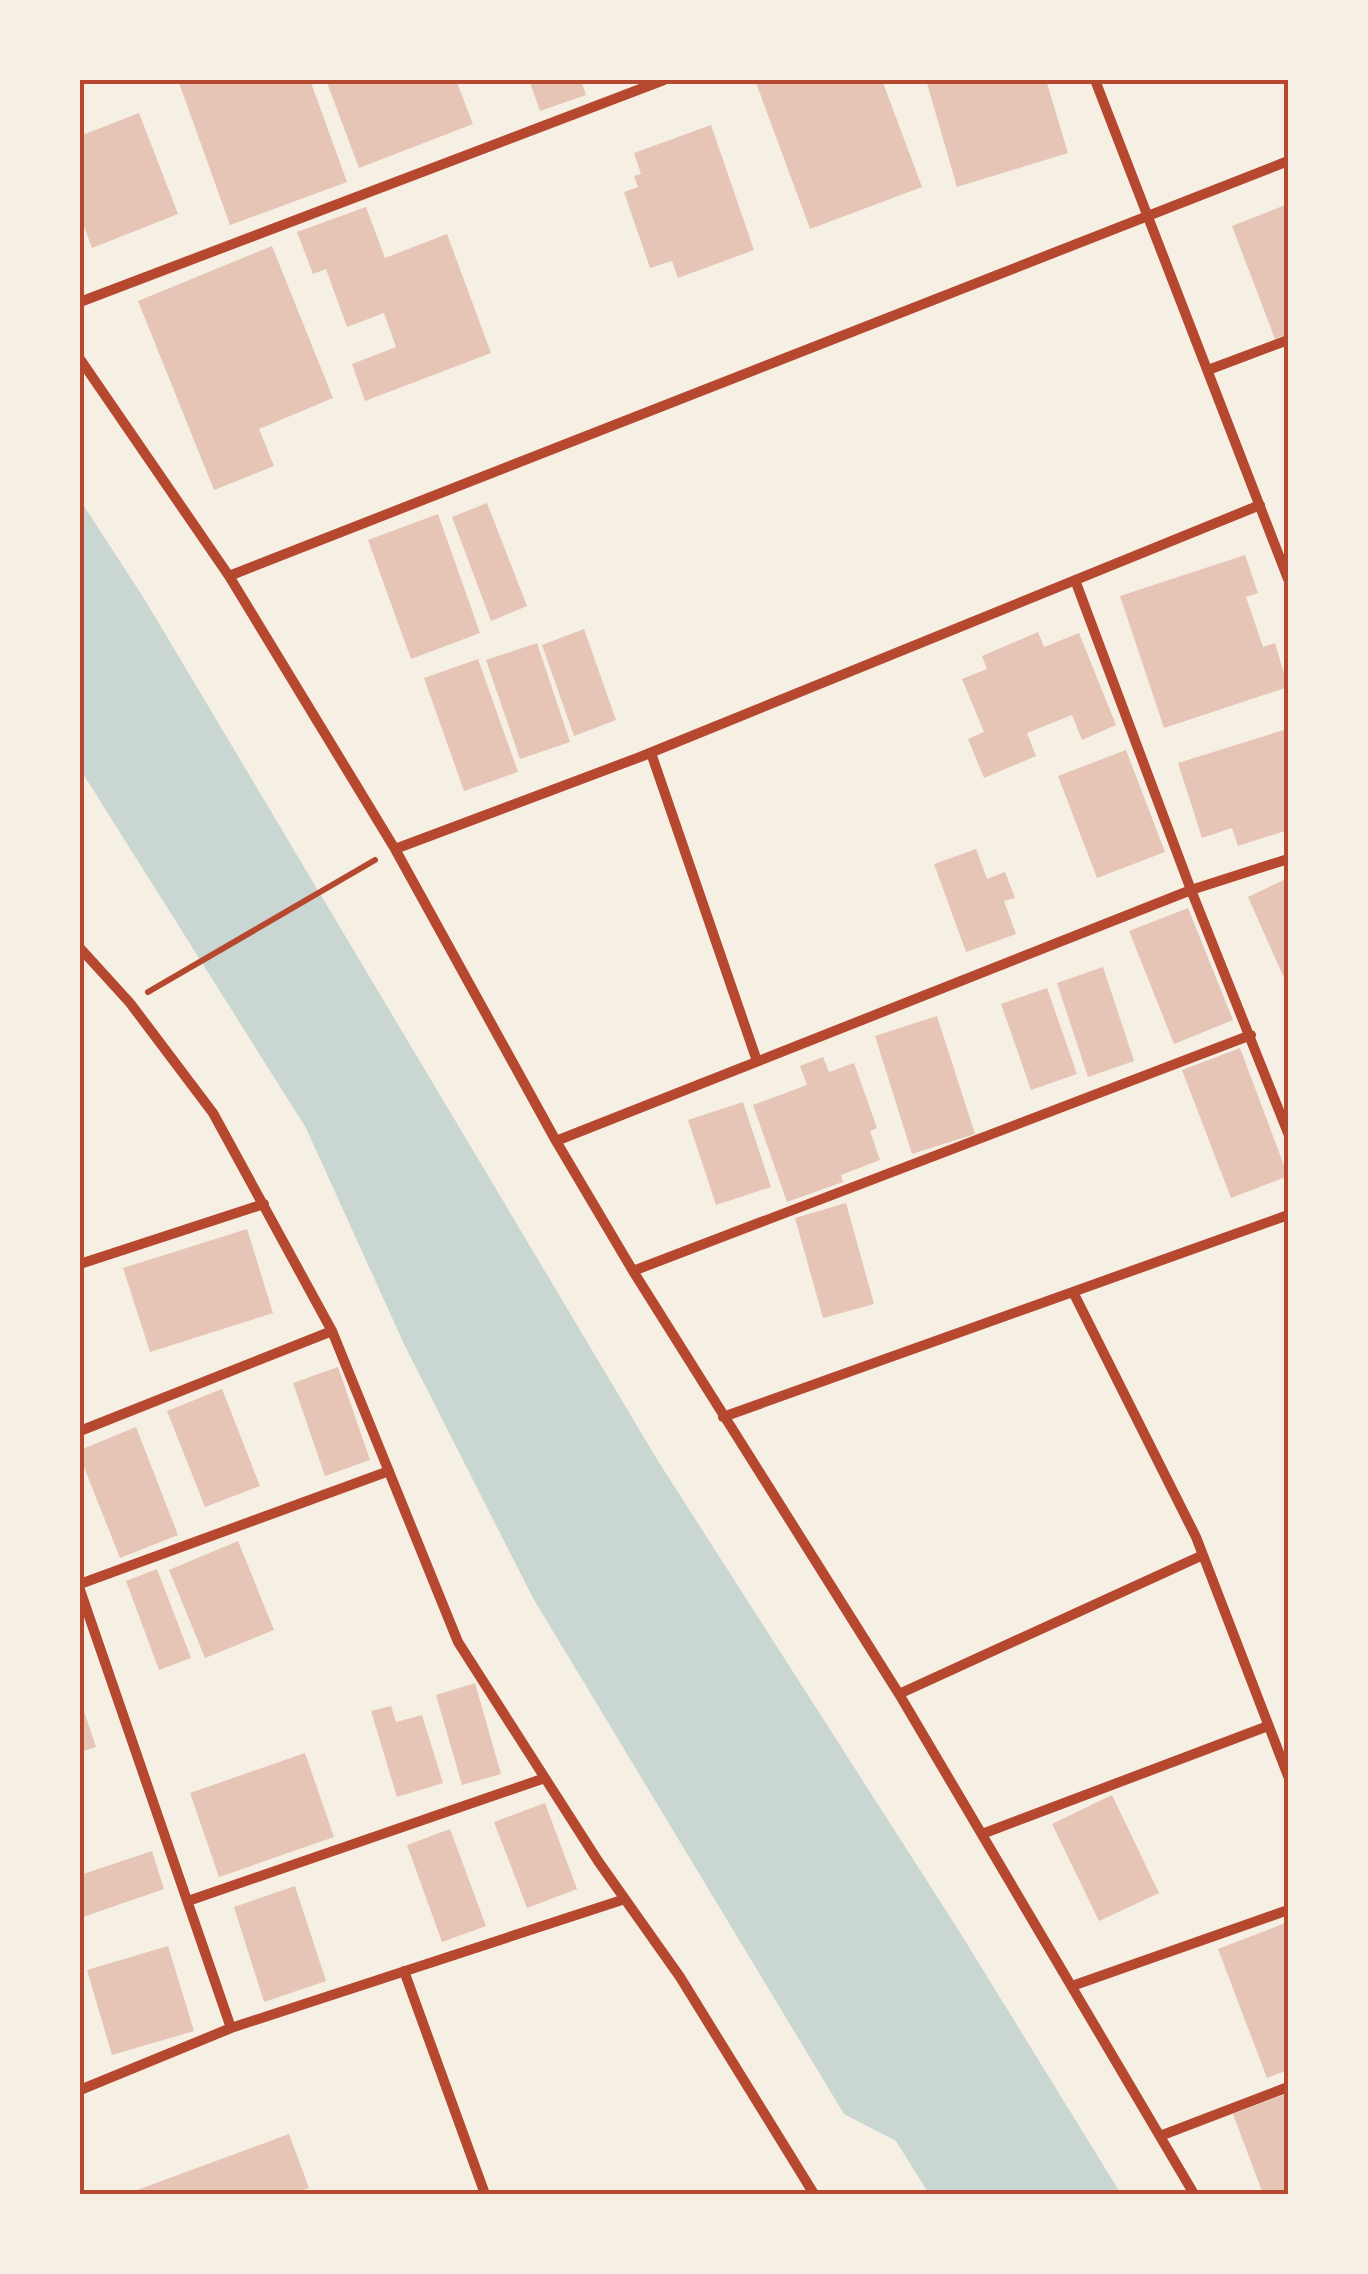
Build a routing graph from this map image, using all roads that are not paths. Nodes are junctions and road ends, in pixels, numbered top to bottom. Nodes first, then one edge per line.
1 (664, 80) edge
2 (1095, 80) edge
3 (1288, 161) edge
4 (1148, 214) junction
5 (80, 302) edge
6 (1288, 340) edge
7 (80, 359) edge
8 (1208, 370) junction
9 (1260, 505) junction
10 (229, 576) junction
11 (1288, 579) edge
12 (1076, 580) junction
13 (651, 753) junction
14 (395, 849) junction
15 (1288, 859) edge
16 (1191, 890) junction
17 (82, 955) edge
18 (1251, 1035) junction
19 (757, 1062) junction
20 (1288, 1133) edge
21 (556, 1141) junction
22 (264, 1204) junction
23 (1288, 1215) edge
24 (80, 1264) edge
25 (634, 1271) junction
26 (1073, 1292) junction
27 (332, 1331) junction
28 (723, 1418) junction
29 (80, 1431) edge
30 (389, 1471) junction
31 (1203, 1554) junction
32 (80, 1587) edge
33 (900, 1694) junction
34 (1268, 1726) junction
35 (1288, 1776) edge
36 (545, 1778) junction
37 (982, 1834) junction
38 (625, 1900) junction
39 (188, 1901) junction
40 (1288, 1910) edge
41 (404, 1971) junction
42 (1072, 1986) junction
43 (231, 2028) junction
44 (1288, 2087) edge
45 (80, 2090) edge
46 (1160, 2136) junction
47 (485, 2194) edge
48 (814, 2194) edge
49 (1194, 2194) edge

1 - 5 street
2 - 4 street
3 - 4 street
4 - 8 street
4 - 10 street
6 - 8 street
7 - 10 street
8 - 9 street
9 - 11 street
9 - 12 street
10 - 14 street
12 - 13 street
12 - 16 street
13 - 14 street
13 - 19 street
14 - 21 street
15 - 16 street
16 - 18 street
16 - 19 street
17 - 22 street
18 - 20 street
18 - 25 street
19 - 21 street
21 - 25 street
22 - 24 street
22 - 27 street
23 - 26 street
25 - 28 street
26 - 28 street
26 - 31 street
27 - 29 street
27 - 30 street
28 - 33 street
30 - 32 street
30 - 36 street
31 - 33 street
31 - 34 street
32 - 39 street
33 - 37 street
34 - 35 street
34 - 37 street
36 - 38 street
36 - 39 street
37 - 42 street
38 - 41 street
38 - 48 street
39 - 43 street
40 - 42 street
41 - 43 street
41 - 47 street
42 - 46 street
43 - 45 street
44 - 46 street
46 - 49 street

